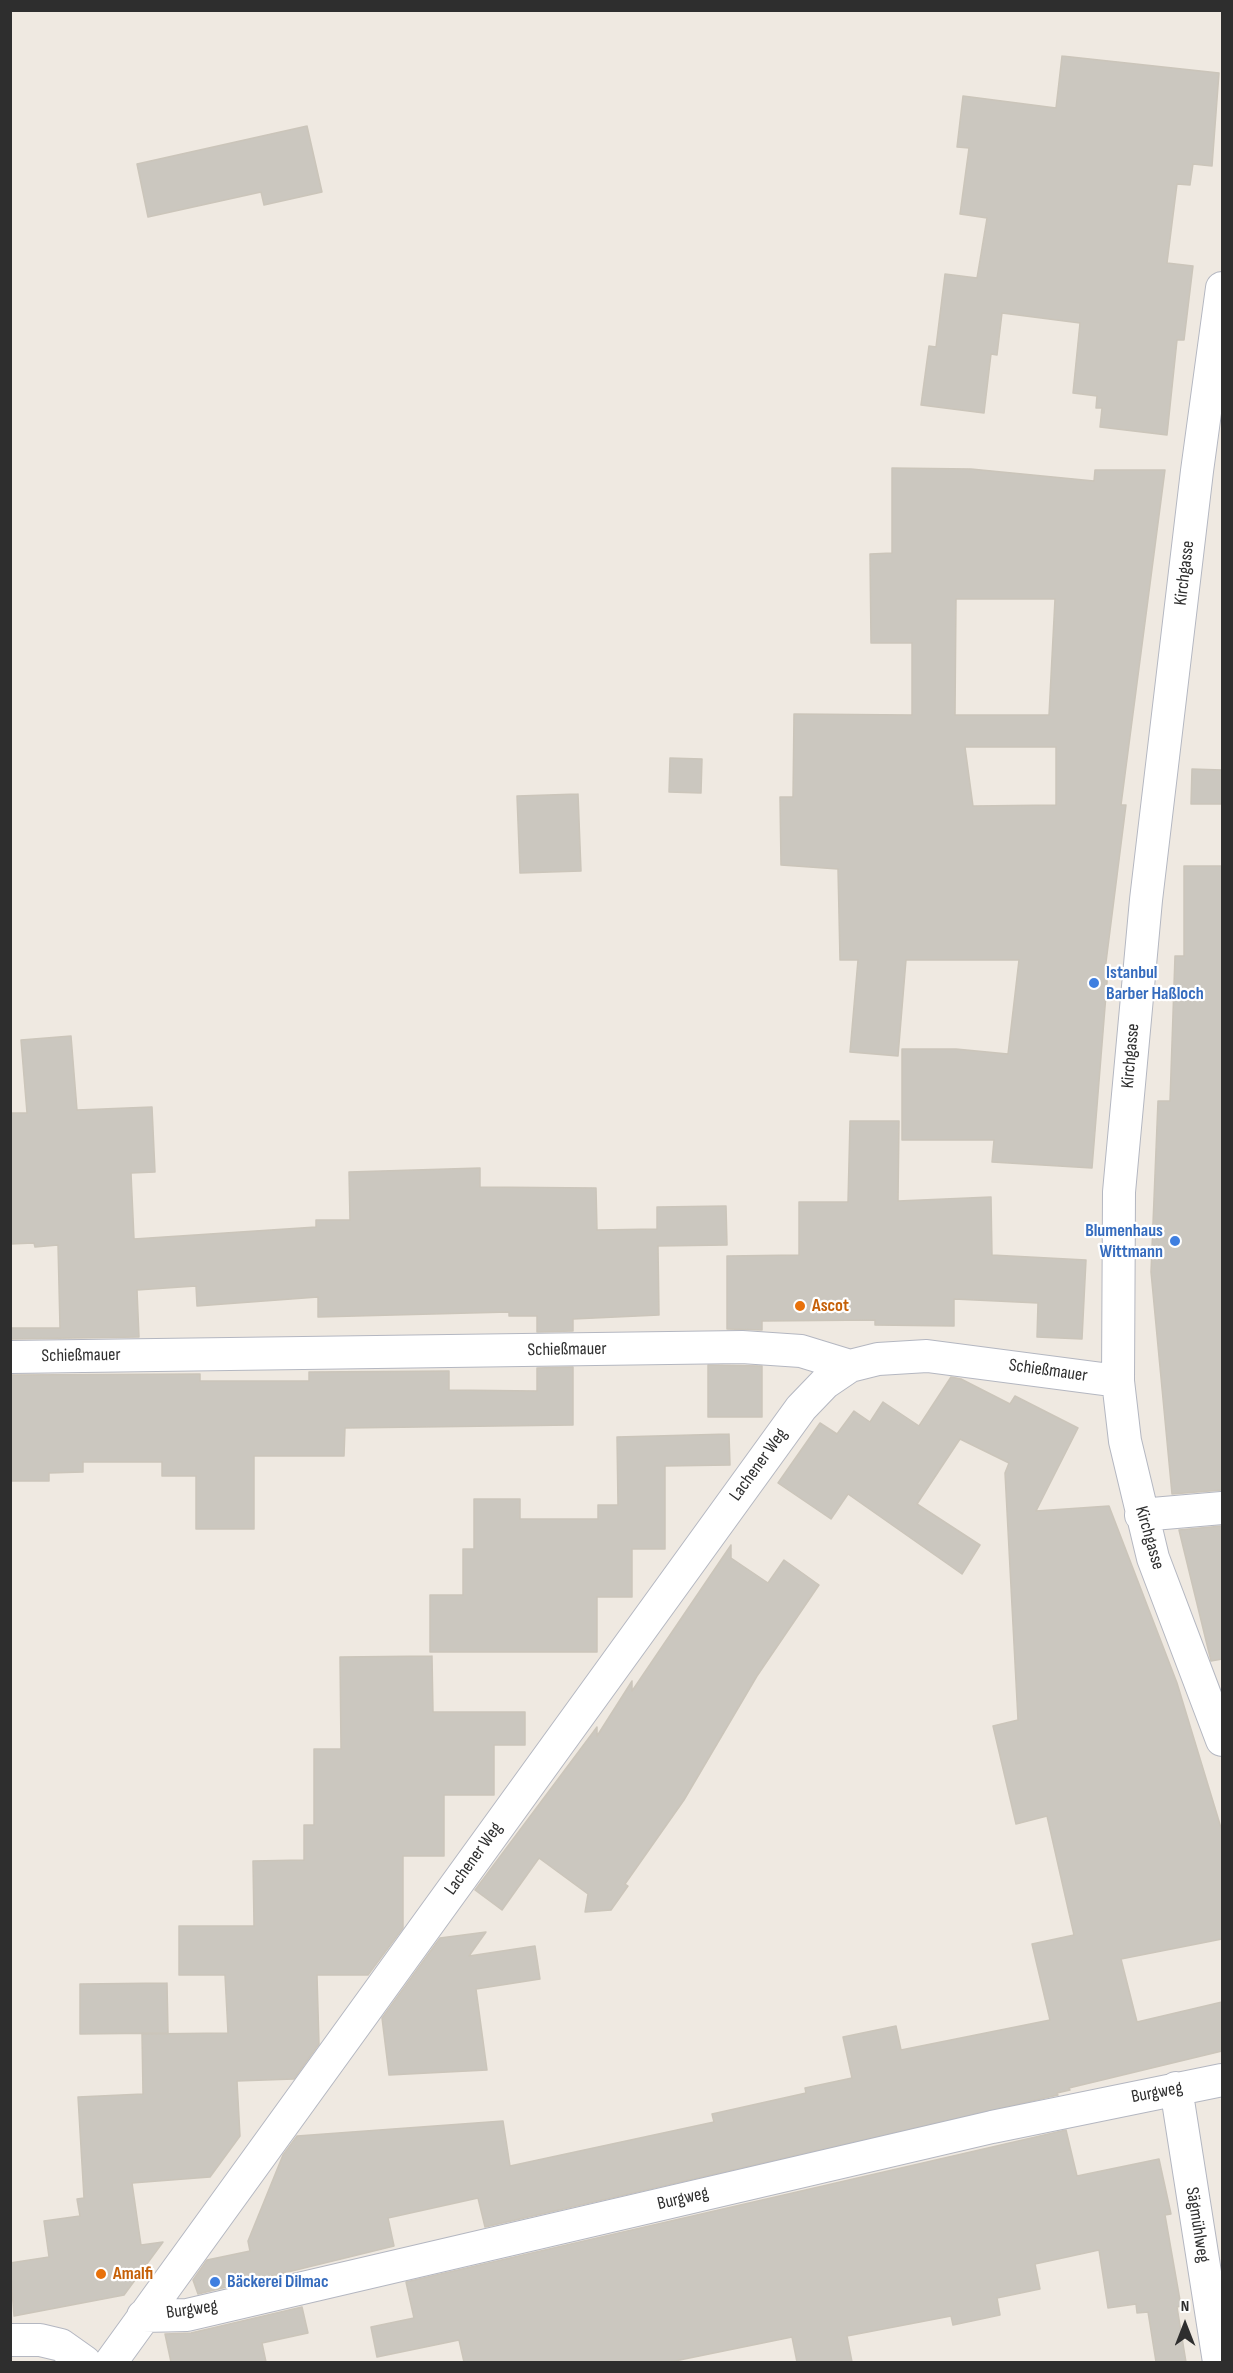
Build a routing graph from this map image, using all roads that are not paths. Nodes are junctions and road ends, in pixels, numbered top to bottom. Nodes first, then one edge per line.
1 (1222, 288) edge
2 (1210, 472) edge
3 (10, 1357) edge
4 (850, 1366) junction
5 (1118, 1381) junction
6 (1222, 1508) edge
7 (1142, 1515) junction
8 (1222, 1740) edge
9 (1222, 2080) edge
10 (1176, 2088) junction
11 (143, 2316) junction
12 (10, 2340) edge
13 (85, 2362) edge
14 (111, 2362) edge
15 (1219, 2362) edge

1 - 2 street, Kirchgasse
2 - 5 street, Kirchgasse
3 - 4 street, Schießmauer
4 - 5 street, Schießmauer
4 - 11 street, Lachener Weg
5 - 7 street, Kirchgasse
6 - 7 street
7 - 8 street, Kirchgasse
9 - 10 street, Burgweg
10 - 11 street, Burgweg
10 - 15 street, Sägmühlweg
11 - 14 street, Lachener Weg
12 - 13 street

